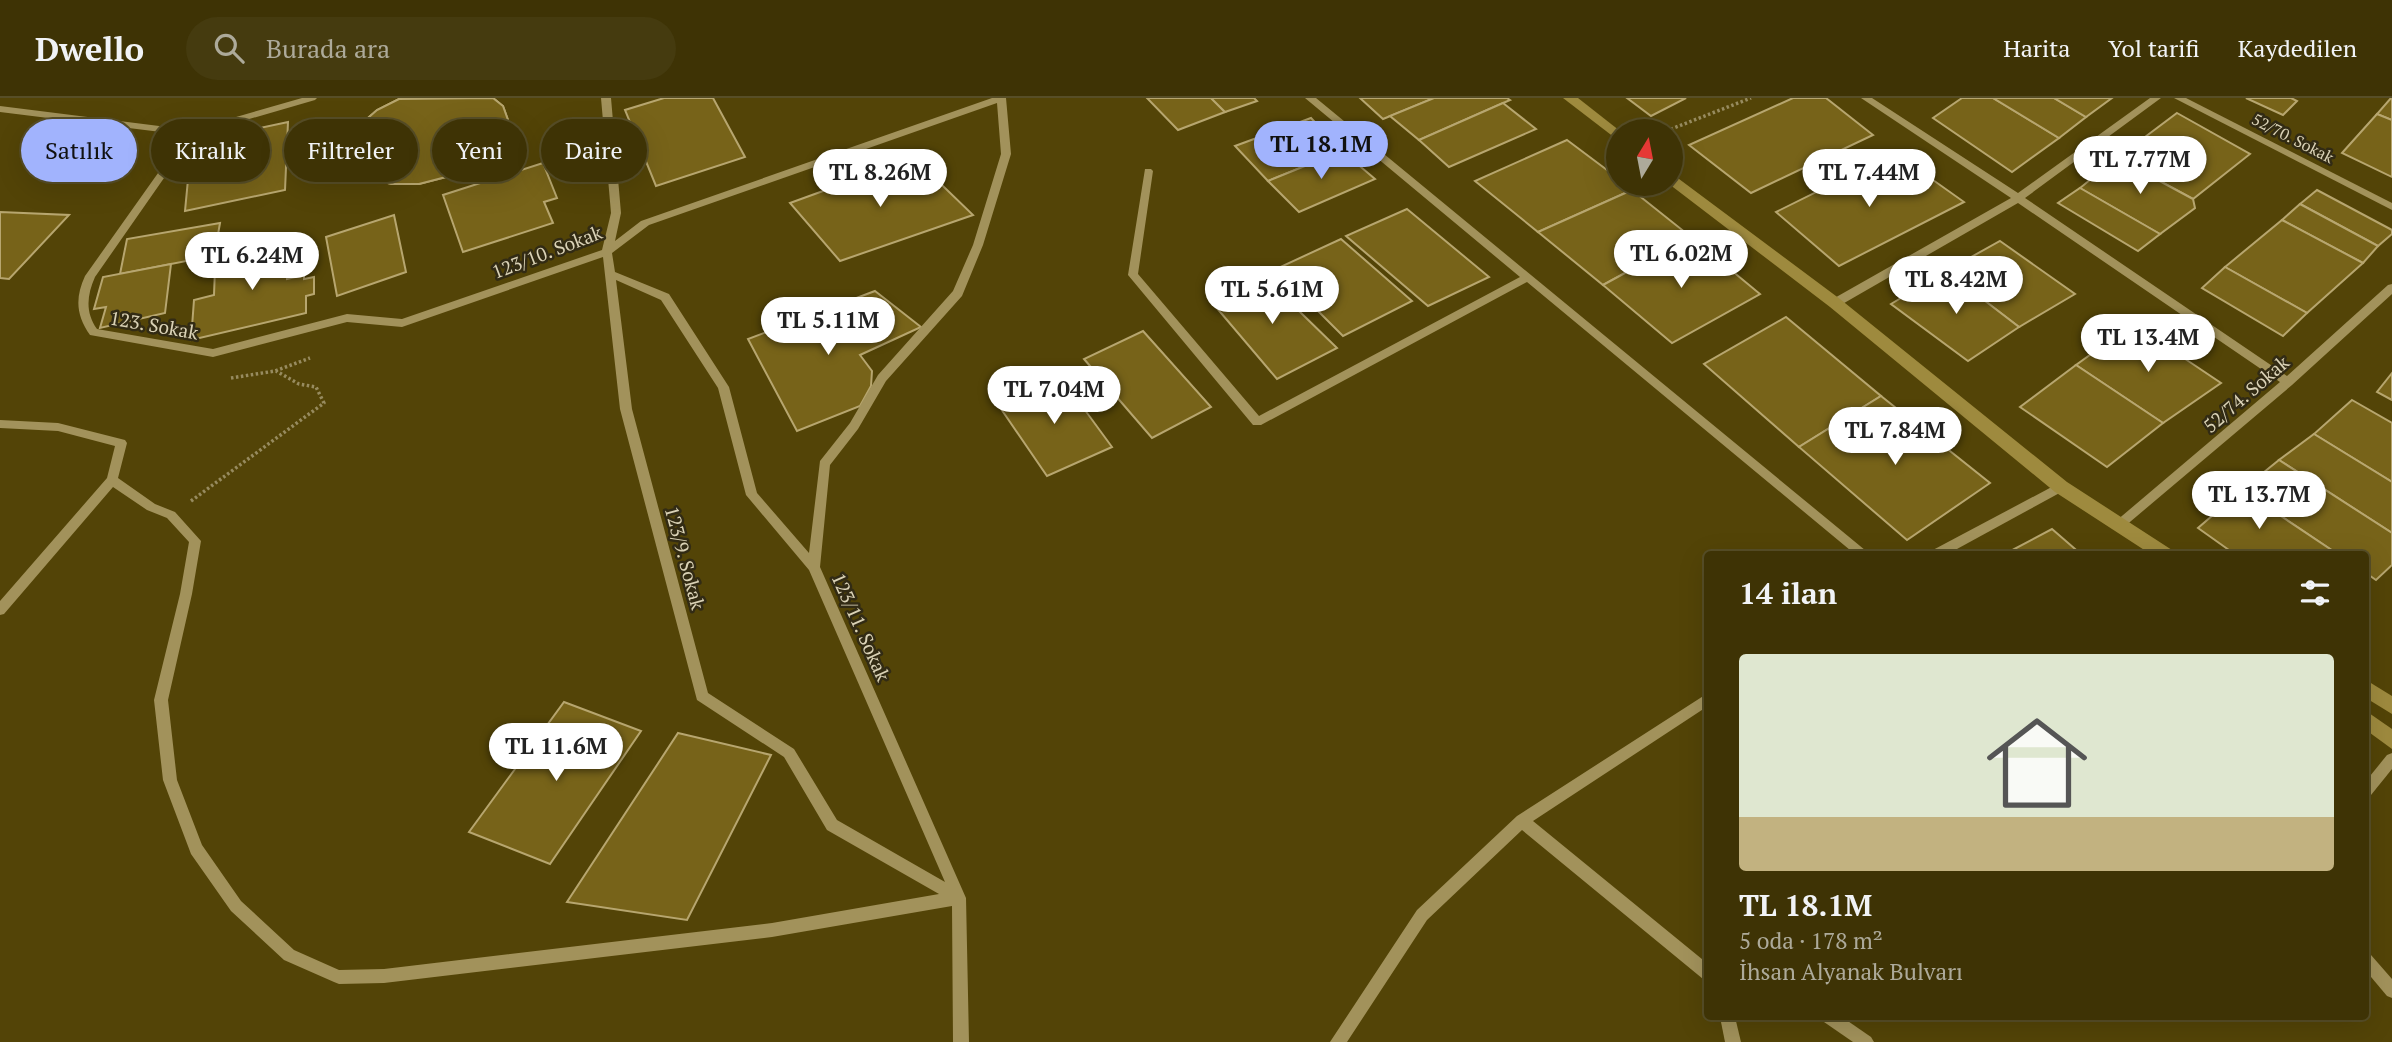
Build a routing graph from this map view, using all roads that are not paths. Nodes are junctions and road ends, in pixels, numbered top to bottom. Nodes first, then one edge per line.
1 (312, 98) edge
2 (606, 98) edge
3 (1001, 98) edge
4 (1310, 98) edge
5 (1570, 98) edge
6 (1866, 98) edge
7 (2156, 98) edge
8 (2179, 98) edge
9 (3, 109) edge
10 (239, 119) edge
11 (1606, 127) edge
12 (151, 128) edge
13 (1148, 171) dead end
14 (156, 182) edge
15 (1684, 188) edge
16 (2018, 198) junction
17 (2392, 207) edge
18 (607, 252) junction
19 (610, 274) junction
20 (1527, 278) junction
21 (2392, 288) edge
22 (1835, 303) junction
23 (213, 353) joint
24 (2288, 382) junction
25 (0, 424) edge
26 (112, 480) junction
27 (2061, 486) junction
28 (2120, 524) junction
29 (1861, 551) edge
30 (1942, 551) edge
31 (2154, 551) edge
32 (2160, 551) edge
33 (814, 567) junction
34 (0, 610) edge
35 (2369, 690) edge
36 (1704, 702) edge
37 (2392, 706) edge
38 (2369, 721) edge
39 (2392, 740) edge
40 (2392, 759) edge
41 (2369, 786) edge
42 (1522, 821) junction
43 (959, 898) junction
44 (2369, 964) edge
45 (1704, 971) edge
46 (2392, 991) edge
47 (1729, 1020) edge
48 (1833, 1020) edge
49 (961, 1042) edge
50 (1338, 1042) edge
51 (1733, 1042) edge
52 (1866, 1042) edge

1 - 10 street
2 - 18 street, 123/9. Sokak
3 - 18 street, 123/10. Sokak
3 - 33 street, 123/11. Sokak
4 - 20 street
5 - 11 main road
6 - 16 street
7 - 16 street
8 - 17 street, 52/70. Sokak
9 - 12 street
13 - 20 street
14 - 23 street, 123. Sokak
15 - 22 main road
16 - 22 street
16 - 24 street
18 - 19 street, 123/9. Sokak
18 - 23 street, 123/10. Sokak
19 - 33 street
19 - 43 street, 123/9. Sokak
20 - 29 street
21 - 24 street, 52/74. Sokak
22 - 27 main road
24 - 28 street, 52/74. Sokak
25 - 26 street
26 - 34 street
26 - 43 street
27 - 28 main road
27 - 30 street
28 - 31 main road
28 - 32 main road
33 - 43 street, 123/11. Sokak
35 - 37 main road
36 - 42 street
38 - 39 main road
40 - 41 street
42 - 45 street
42 - 50 street
43 - 49 street, 123/11. Sokak
44 - 46 street
47 - 51 street
48 - 52 street

